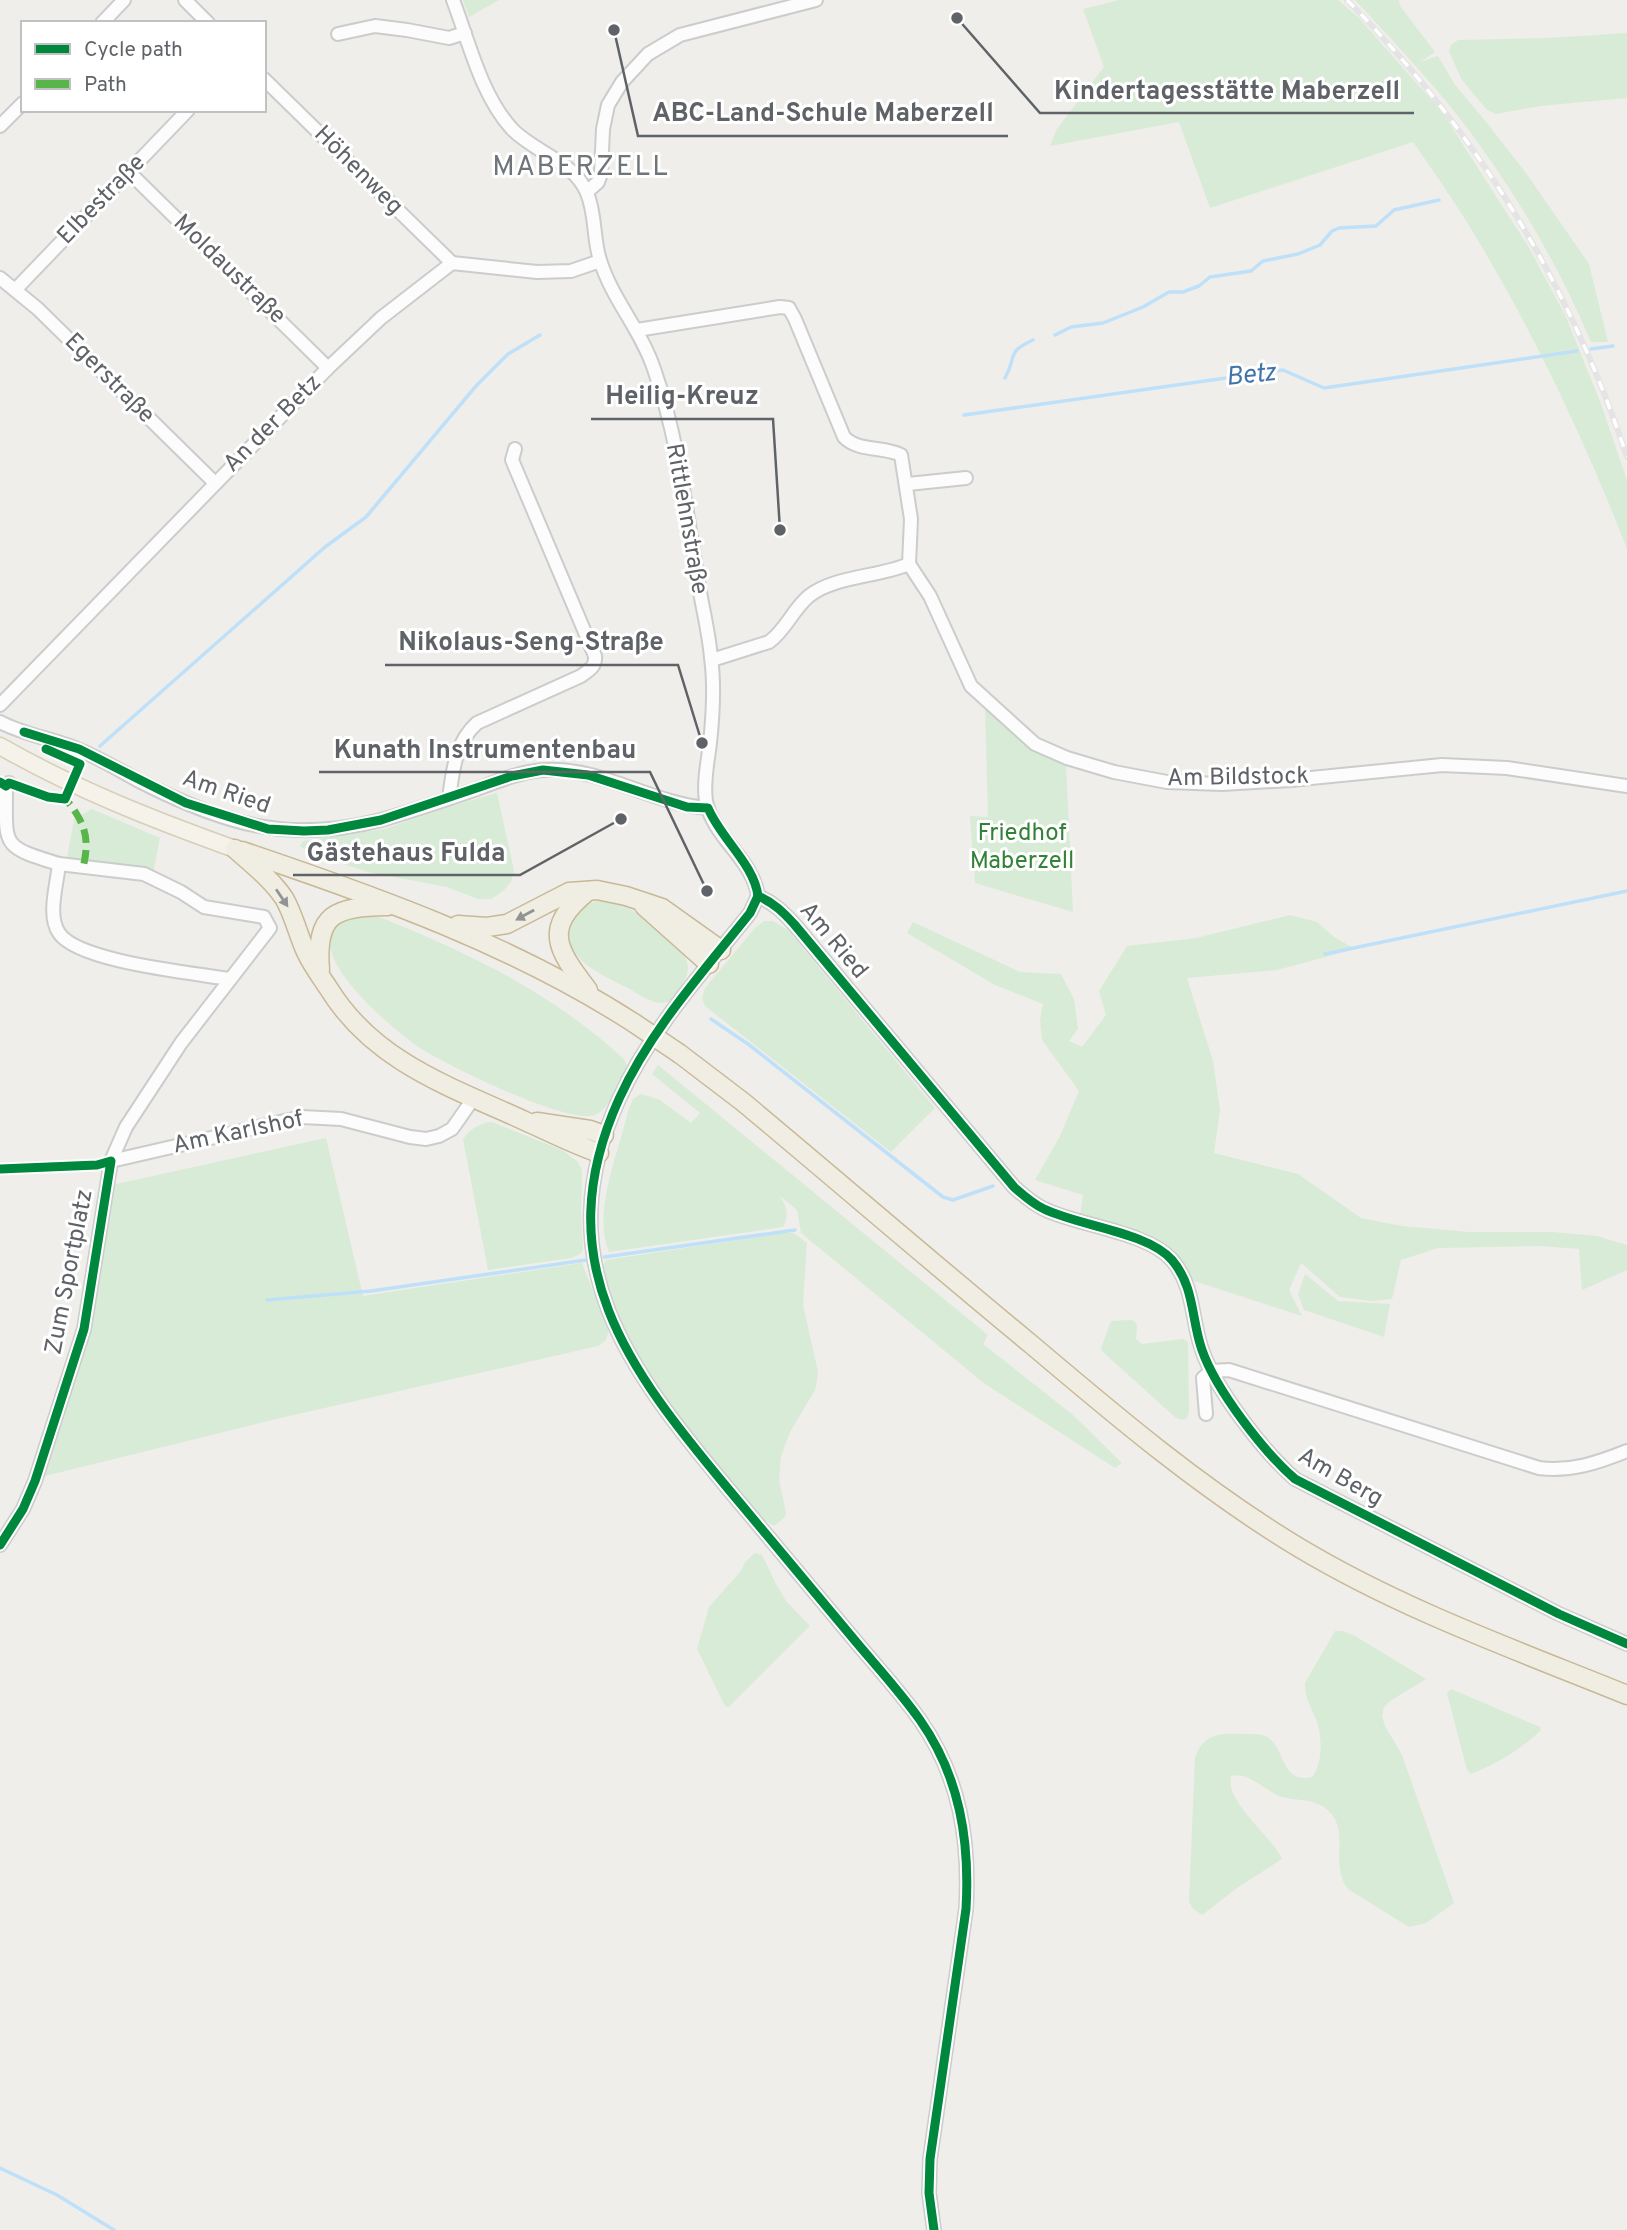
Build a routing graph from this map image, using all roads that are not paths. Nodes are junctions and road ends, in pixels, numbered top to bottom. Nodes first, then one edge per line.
1 (124, 0) edge
2 (185, 0) edge
3 (453, 0) edge
4 (817, 0) edge
5 (105, 21) edge
6 (206, 21) edge
7 (465, 33) junction
8 (338, 34) dead end
9 (266, 81) edge
10 (21, 105) edge
11 (186, 112) edge
12 (0, 126) edge
13 (129, 172) junction
14 (587, 192) junction
15 (600, 261) junction
16 (452, 264) junction
17 (0, 278) edge
18 (15, 290) junction
19 (637, 330) junction
20 (328, 368) junction
21 (515, 449) dead end
22 (966, 478) dead end
23 (215, 483) junction
24 (908, 484) junction
25 (909, 564) junction
26 (712, 660) junction
27 (0, 705) edge
28 (0, 722) edge
29 (0, 746) edge
30 (9, 783) dead end
31 (1627, 786) edge
32 (449, 798) junction
33 (708, 808) junction
34 (235, 849) junction
35 (59, 864) junction
36 (588, 891) junction
37 (758, 896) junction
38 (640, 901) junction
39 (398, 906) junction
40 (445, 925) junction
41 (721, 950) junction
42 (709, 964) junction
43 (320, 974) junction
44 (229, 979) junction
45 (593, 997) junction
46 (473, 1099) junction
47 (601, 1144) junction
48 (111, 1161) junction
49 (1140, 1240) joint
50 (1211, 1371) junction
51 (1206, 1414) dead end
52 (1627, 1451) edge
53 (0, 1545) edge
54 (1627, 1644) edge
55 (1627, 1695) edge
56 (934, 2230) edge

1 - 5 street
2 - 6 street
3 - 7 street
4 - 14 street
7 - 8 street
7 - 14 street
9 - 16 street, Höhenweg
10 - 12 street
11 - 13 street, Elbestraße
13 - 18 street, Elbestraße
13 - 20 street, Moldaustraße
14 - 15 street, Rittlehnstraße
15 - 16 street
15 - 19 street, Rittlehnstraße
16 - 20 street, An der Betz
17 - 18 street, Egerstraße
18 - 23 street, Egerstraße
19 - 24 street
19 - 26 street, Rittlehnstraße
20 - 23 street, An der Betz
21 - 32 street
22 - 24 street
23 - 27 street, An der Betz
24 - 25 street
25 - 26 street
25 - 31 street, Am Bildstock
26 - 33 street, Rittlehnstraße
28 - 32 street, Am Ried
29 - 34 main road
30 - 35 street
32 - 33 street, Am Ried
33 - 37 street
34 - 39 highway
34 -> 43 highway
35 - 44 street
35 - 44 street, Zum Sportplatz
36 - 38 highway
36 -> 40 highway
36 - 45 highway
37 - 41 street
37 - 49 street, Am Ried
38 - 41 highway
38 - 42 highway
39 - 40 highway
39 - 43 highway
40 - 45 highway
41 - 42 street
42 - 47 street
43 - 46 highway
44 - 48 street, Zum Sportplatz
45 - 55 highway, bridge
46 - 47 highway
46 - 48 street, Am Karlshof
47 - 56 street
48 - 53 street, Zum Sportplatz
49 - 50 street, Am Berg
50 - 51 street, Am Berg
50 - 52 street
50 - 54 street, Am Berg

